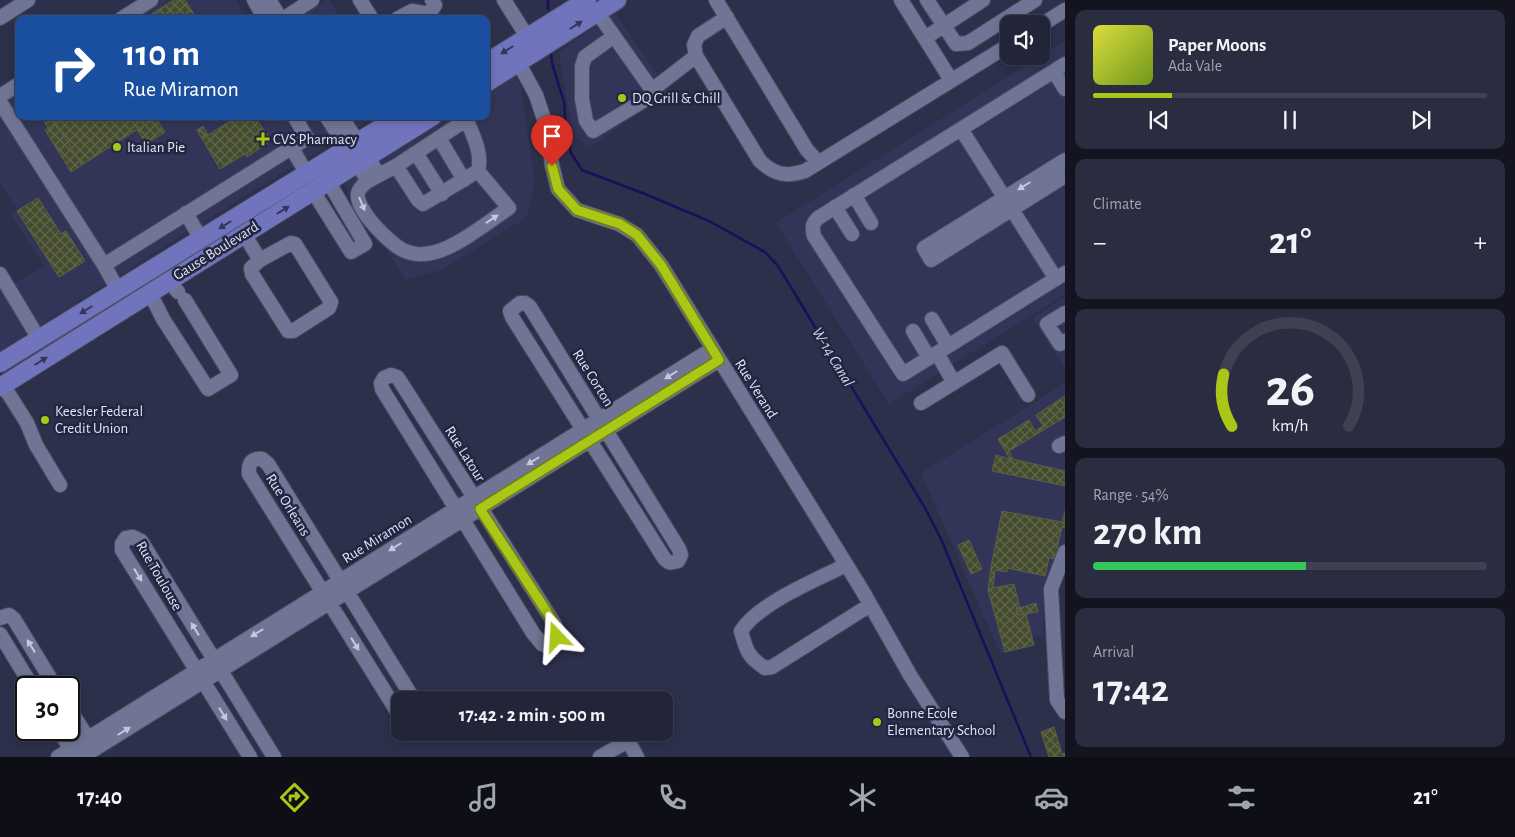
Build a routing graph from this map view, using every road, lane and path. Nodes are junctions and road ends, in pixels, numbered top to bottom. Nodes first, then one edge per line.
1 (28, 0) edge
2 (151, 0) edge
3 (254, 0) edge
4 (269, 0) edge
5 (312, 0) edge
6 (360, 0) edge
7 (504, 0) edge
8 (616, 0) edge
9 (716, 0) edge
10 (901, 0) edge
11 (928, 0) edge
12 (983, 0) edge
13 (1035, 0) edge
14 (592, 6) edge
15 (1065, 10) edge
16 (431, 11) edge
17 (2, 14) edge
18 (127, 15) edge
19 (263, 15) edge
20 (279, 15) edge
21 (288, 15) edge
22 (369, 15) edge
23 (404, 15) edge
24 (727, 17) junction
25 (1050, 19) edge
26 (943, 25) junction
27 (614, 36) junction
28 (925, 38) junction
29 (532, 44) junction
30 (1000, 50) edge
31 (696, 56) junction
32 (490, 61) edge
33 (518, 62) junction
34 (1059, 68) edge
35 (490, 80) edge
36 (951, 80) junction
37 (15, 87) edge
38 (1065, 89) edge
39 (652, 90) junction
40 (0, 96) edge
41 (0, 102) edge
42 (296, 120) edge
43 (329, 120) edge
44 (343, 120) edge
45 (395, 120) edge
46 (425, 120) edge
47 (462, 120) edge
48 (466, 120) edge
49 (961, 129) junction
50 (439, 138) junction
51 (291, 148) junction
52 (357, 153) junction
53 (416, 153) junction
54 (1065, 160) edge
55 (818, 162) junction
56 (396, 166) junction
57 (478, 171) junction
58 (1065, 176) edge
59 (373, 178) junction
60 (464, 180) junction
61 (328, 181) junction
62 (310, 182) junction
63 (442, 194) junction
64 (854, 195) junction
65 (1008, 204) junction
66 (835, 207) junction
67 (186, 213) junction
68 (871, 223) dead end
69 (244, 234) junction
70 (852, 234) dead end
71 (201, 239) junction
72 (927, 254) dead end
73 (209, 256) junction
74 (260, 260) junction
75 (104, 265) junction
76 (0, 274) edge
77 (1060, 276) edge
78 (118, 290) junction
79 (177, 291) junction
80 (150, 293) junction
81 (1065, 313) edge
82 (932, 319) dead end
83 (913, 331) dead end
84 (40, 339) junction
85 (1065, 342) edge
86 (938, 352) junction
87 (716, 354) junction
88 (0, 363) edge
89 (954, 382) junction
90 (2, 386) edge
91 (1028, 394) dead end
92 (921, 403) dead end
93 (603, 424) junction
94 (586, 436) junction
95 (60, 485) dead end
96 (477, 503) junction
97 (460, 514) junction
98 (1065, 552) edge
99 (846, 565) junction
100 (1061, 572) edge
101 (344, 586) junction
102 (326, 597) junction
103 (870, 605) junction
104 (0, 618) edge
105 (0, 634) edge
106 (218, 665) junction
107 (26, 676) edge
108 (49, 676) edge
109 (200, 676) junction
110 (408, 691) edge
111 (391, 702) edge
112 (1065, 712) edge
113 (80, 726) edge
114 (67, 741) edge
115 (94, 748) edge
116 (76, 754) edge
117 (58, 757) edge
118 (250, 757) edge
119 (274, 757) edge
120 (600, 757) edge
121 (637, 757) edge
122 (962, 757) edge

1 - 17 street
2 - 18 street
3 - 19 street
4 - 20 street
5 - 21 street
6 - 22 street
7 - 29 street
8 - 14 main road
9 - 24 street
10 - 28 street
11 - 26 street
12 - 26 street
13 - 26 street
14 - 27 street
14 - 29 main road
15 - 25 street
16 - 23 street
24 - 31 street
24 - 55 street
26 - 28 street
27 - 39 street
27 - 39 street
28 - 36 street
29 -> 32 main road
29 - 33 main road
30 - 36 street
31 - 39 street
31 - 55 street
33 - 35 main road
33 - 87 street, Rue Verand
34 - 38 street
34 - 49 street
36 - 55 street
37 - 40 street
41 - 75 street
42 - 51 street
43 - 52 street
44 - 52 street
45 - 52 main road, Gause Boulevard
46 - 52 main road, Gause Boulevard
47 - 50 street
48 - 57 street
49 - 64 street
49 - 65 street
50 - 53 street
50 - 60 street
51 - 62 street
51 - 67 street
52 - 59 street
52 - 61 main road, Gause Boulevard
52 - 62 main road, Gause Boulevard
53 - 56 street
53 - 63 street
54 -> 65 street
56 - 59 street
56 - 63 street
59 -> 57 street
57 - 60 street
58 - 65 street
60 - 63 street
61 - 62 main road, Gause Boulevard
61 - 62 street
69 -> 62 main road, Gause Boulevard
62 -> 71 main road, Gause Boulevard
64 - 66 street
64 - 68 street
65 - 72 street
65 - 77 street
66 - 70 street
66 - 86 street
67 - 71 street
67 - 75 street
69 - 73 main road, Gause Boulevard
69 - 74 street
71 - 73 main road
71 - 78 main road, Gause Boulevard
73 - 79 main road, Gause Boulevard
74 - 74 street
75 - 78 street
76 - 84 street
77 - 86 street
78 -> 84 main road, Gause Boulevard
79 - 80 main road, Gause Boulevard
79 - 80 street
90 -> 80 main road, Gause Boulevard
81 - 85 street
82 - 86 street
83 - 86 street
84 - 88 main road, Gause Boulevard
86 - 89 street
87 - 93 street, Rue Miramon
87 - 99 street, Rue Verand
89 - 91 street
89 - 92 street
90 - 95 street
93 - 94 street, Rue Miramon
93 - 94 street, Rue Corton
93 - 94 street, Rue Corton
94 - 96 street, Rue Miramon
96 - 97 street, Rue Miramon
96 - 97 street, Rue Latour
96 - 97 street, Rue Latour
97 - 101 street, Rue Miramon
98 - 100 street
99 - 103 street, Rue Verand
99 - 103 street
100 - 112 street
101 - 102 street, Rue Miramon
101 - 102 street, Rue Orleans
101 - 110 street, Rue Orleans
102 - 106 street, Rue Miramon
102 -> 111 street, Rue Orleans
103 - 122 street, Rue Verand
108 -> 104 street
105 - 107 street
106 - 109 street, Rue Miramon
106 -> 109 street, Rue Toulouse
106 - 119 street, Rue Toulouse
109 - 115 street, Rue Miramon
109 -> 118 street, Rue Toulouse
113 - 115 street
114 - 116 street
115 - 116 street, Rue Miramon
116 - 117 street, Rue Miramon
120 - 121 street

